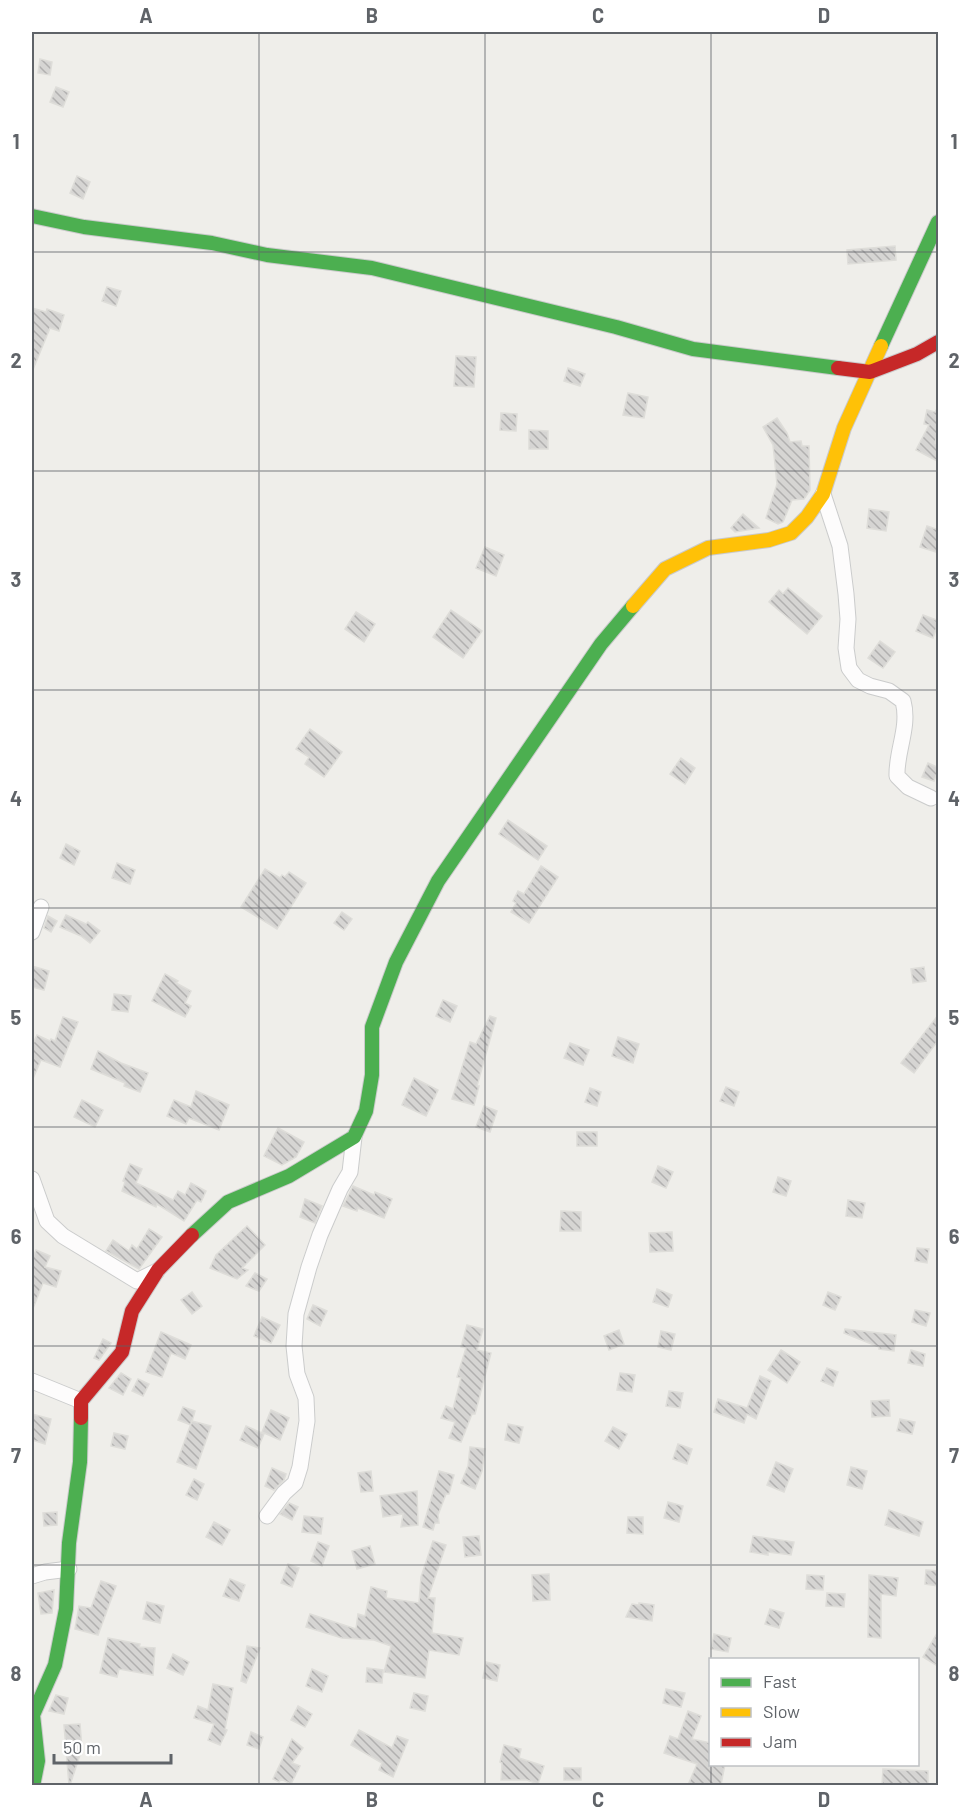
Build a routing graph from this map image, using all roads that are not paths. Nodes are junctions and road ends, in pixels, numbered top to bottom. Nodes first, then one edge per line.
1 (939, 207) edge
2 (32, 216) edge
3 (938, 229) edge
4 (939, 342) edge
5 (870, 372) junction
6 (823, 494) junction
7 (931, 798) dead end
8 (41, 907) dead end
9 (32, 932) edge
10 (354, 1137) junction
11 (32, 1179) edge
12 (158, 1270) junction
13 (32, 1381) edge
14 (81, 1401) junction
15 (267, 1515) dead end
16 (69, 1569) junction
17 (32, 1576) edge
18 (33, 1785) edge

1 - 3 street
2 - 5 street
3 - 5 street
4 - 5 street
5 - 6 street
6 - 7 street
6 - 10 street
8 - 9 street
10 - 12 street
10 - 15 street
11 - 12 street
12 - 14 street
13 - 14 street
14 - 16 street
16 - 17 street
16 - 18 street

